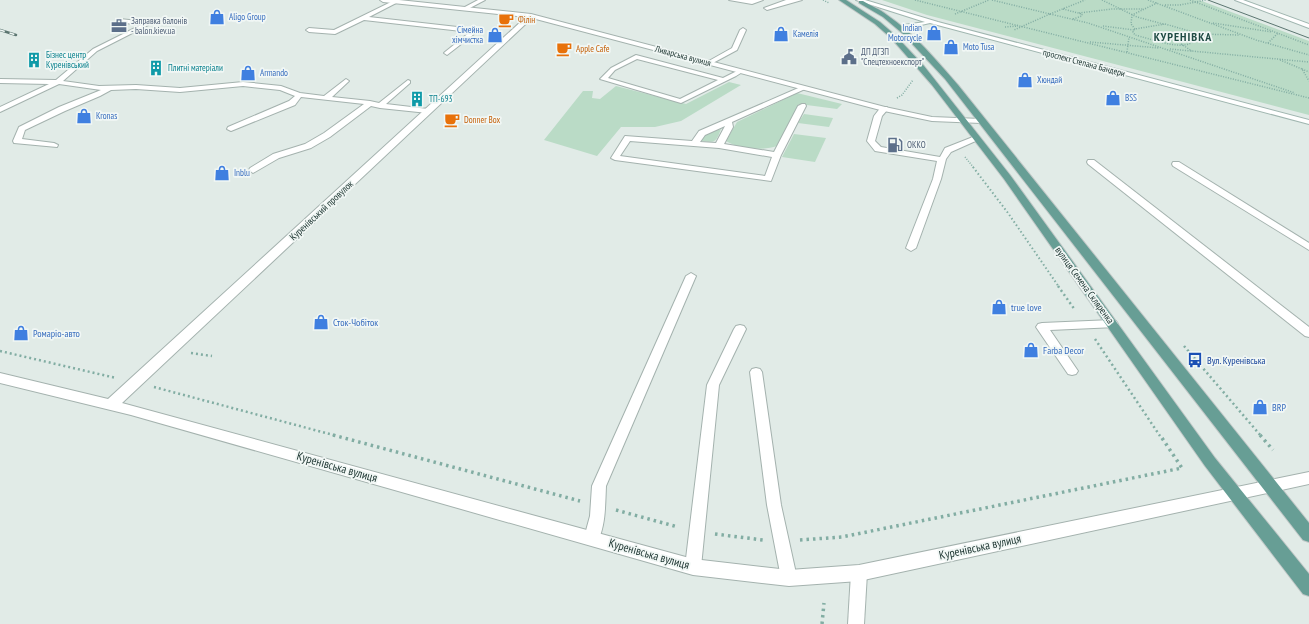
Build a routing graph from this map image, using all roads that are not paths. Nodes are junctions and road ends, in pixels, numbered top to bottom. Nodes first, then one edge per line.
1 (383, 0) edge
2 (482, 0) edge
3 (732, 0) edge
4 (760, 0) edge
5 (799, 0) edge
6 (842, 0) edge
7 (858, 0) edge
8 (1238, 0) edge
9 (397, 2) junction
10 (466, 8) junction
11 (767, 8) dead end
12 (531, 16) junction
13 (362, 18) junction
14 (120, 21) dead end
15 (936, 23) junction
16 (1309, 26) edge
17 (121, 28) dead end
18 (135, 29) junction
19 (309, 30) dead end
20 (743, 30) dead end
21 (902, 30) junction
22 (447, 53) dead end
23 (709, 63) junction
24 (741, 71) junction
25 (724, 80) junction
26 (0, 81) edge
27 (58, 82) junction
28 (346, 82) dead end
29 (408, 82) dead end
30 (109, 88) junction
31 (803, 88) junction
32 (299, 95) junction
33 (326, 98) junction
34 (370, 103) junction
35 (380, 106) junction
36 (802, 106) dead end
37 (884, 109) junction
38 (0, 110) edge
39 (428, 111) junction
40 (728, 121) junction
41 (962, 121) junction
42 (981, 121) junction
43 (1309, 122) edge
44 (231, 129) dead end
45 (976, 139) junction
46 (695, 143) junction
47 (54, 145) dead end
48 (719, 146) junction
49 (777, 155) junction
50 (942, 159) junction
51 (1091, 162) dead end
52 (1176, 164) dead end
53 (254, 170) dead end
54 (1309, 247) edge
55 (911, 248) dead end
56 (691, 276) dead end
57 (1112, 324) junction
58 (740, 328) dead end
59 (1309, 333) edge
60 (1072, 371) dead end
61 (756, 372) dead end
62 (0, 378) edge
63 (111, 404) junction
64 (1309, 478) edge
65 (1270, 485) junction
66 (1235, 493) junction
67 (1309, 535) edge
68 (592, 538) junction
69 (693, 567) junction
70 (859, 573) junction
71 (789, 578) junction
72 (1309, 588) edge
73 (856, 624) edge

1 - 9 street, Ливарська вулиця
2 - 10 lane
3 - 4 lane
5 - 11 lane
6 - 41 main road, вулиця Семена Скляренка
7 - 15 street, проспект Степана Бандери
7 - 21 main road, вулиця Семена Скляренка
8 - 16 street
9 - 10 street, Ливарська вулиця
9 - 13 lane
10 - 12 street, Ливарська вулиця
12 - 23 street, Ливарська вулиця
12 - 39 street, Куренівський провулок
13 - 19 lane
13 - 22 lane
14 - 18 lane
15 - 21 street
15 - 43 street, проспект Степана Бандери
17 - 18 lane
18 - 27 lane
20 - 23 lane
21 - 42 main road, вулиця Семена Скляренка
23 - 24 street, Ливарська вулиця
24 - 25 lane
24 - 31 street, Ливарська вулиця
25 - 25 lane
26 - 27 lane
27 - 30 lane
27 - 38 lane
28 - 33 lane
29 - 35 lane
30 - 32 lane
30 - 47 lane
31 - 37 street, Ливарська вулиця
31 - 40 lane
32 - 33 lane
32 - 44 lane
33 - 34 lane
34 - 35 lane
34 - 53 lane
35 - 39 lane
36 - 49 lane
37 - 41 street, Ливарська вулиця
37 - 50 lane
39 - 63 street, Куренівський провулок
40 - 46 lane
40 - 48 lane
41 - 42 street, Ливарська вулиця
41 - 45 main road, вулиця Семена Скляренка
42 - 65 main road, вулиця Семена Скляренка
45 - 50 lane
45 - 57 main road, вулиця Семена Скляренка
46 - 48 lane
46 - 49 lane
48 - 49 lane
50 - 55 lane
51 - 59 lane
52 - 54 lane
56 - 68 lane
57 - 60 lane
57 - 66 main road, вулиця Семена Скляренка
58 - 69 lane
61 - 71 lane
62 - 63 street, Куренівська вулиця
63 - 68 street, Куренівська вулиця
64 - 65 street, Куренівська вулиця
65 - 66 street, Куренівська вулиця
65 - 67 main road, вулиця Семена Скляренка
66 - 70 street, Куренівська вулиця
66 - 72 main road, вулиця Семена Скляренка
68 - 69 street, Куренівська вулиця
69 - 71 street, Куренівська вулиця
70 - 71 street, Куренівська вулиця
70 - 73 lane

